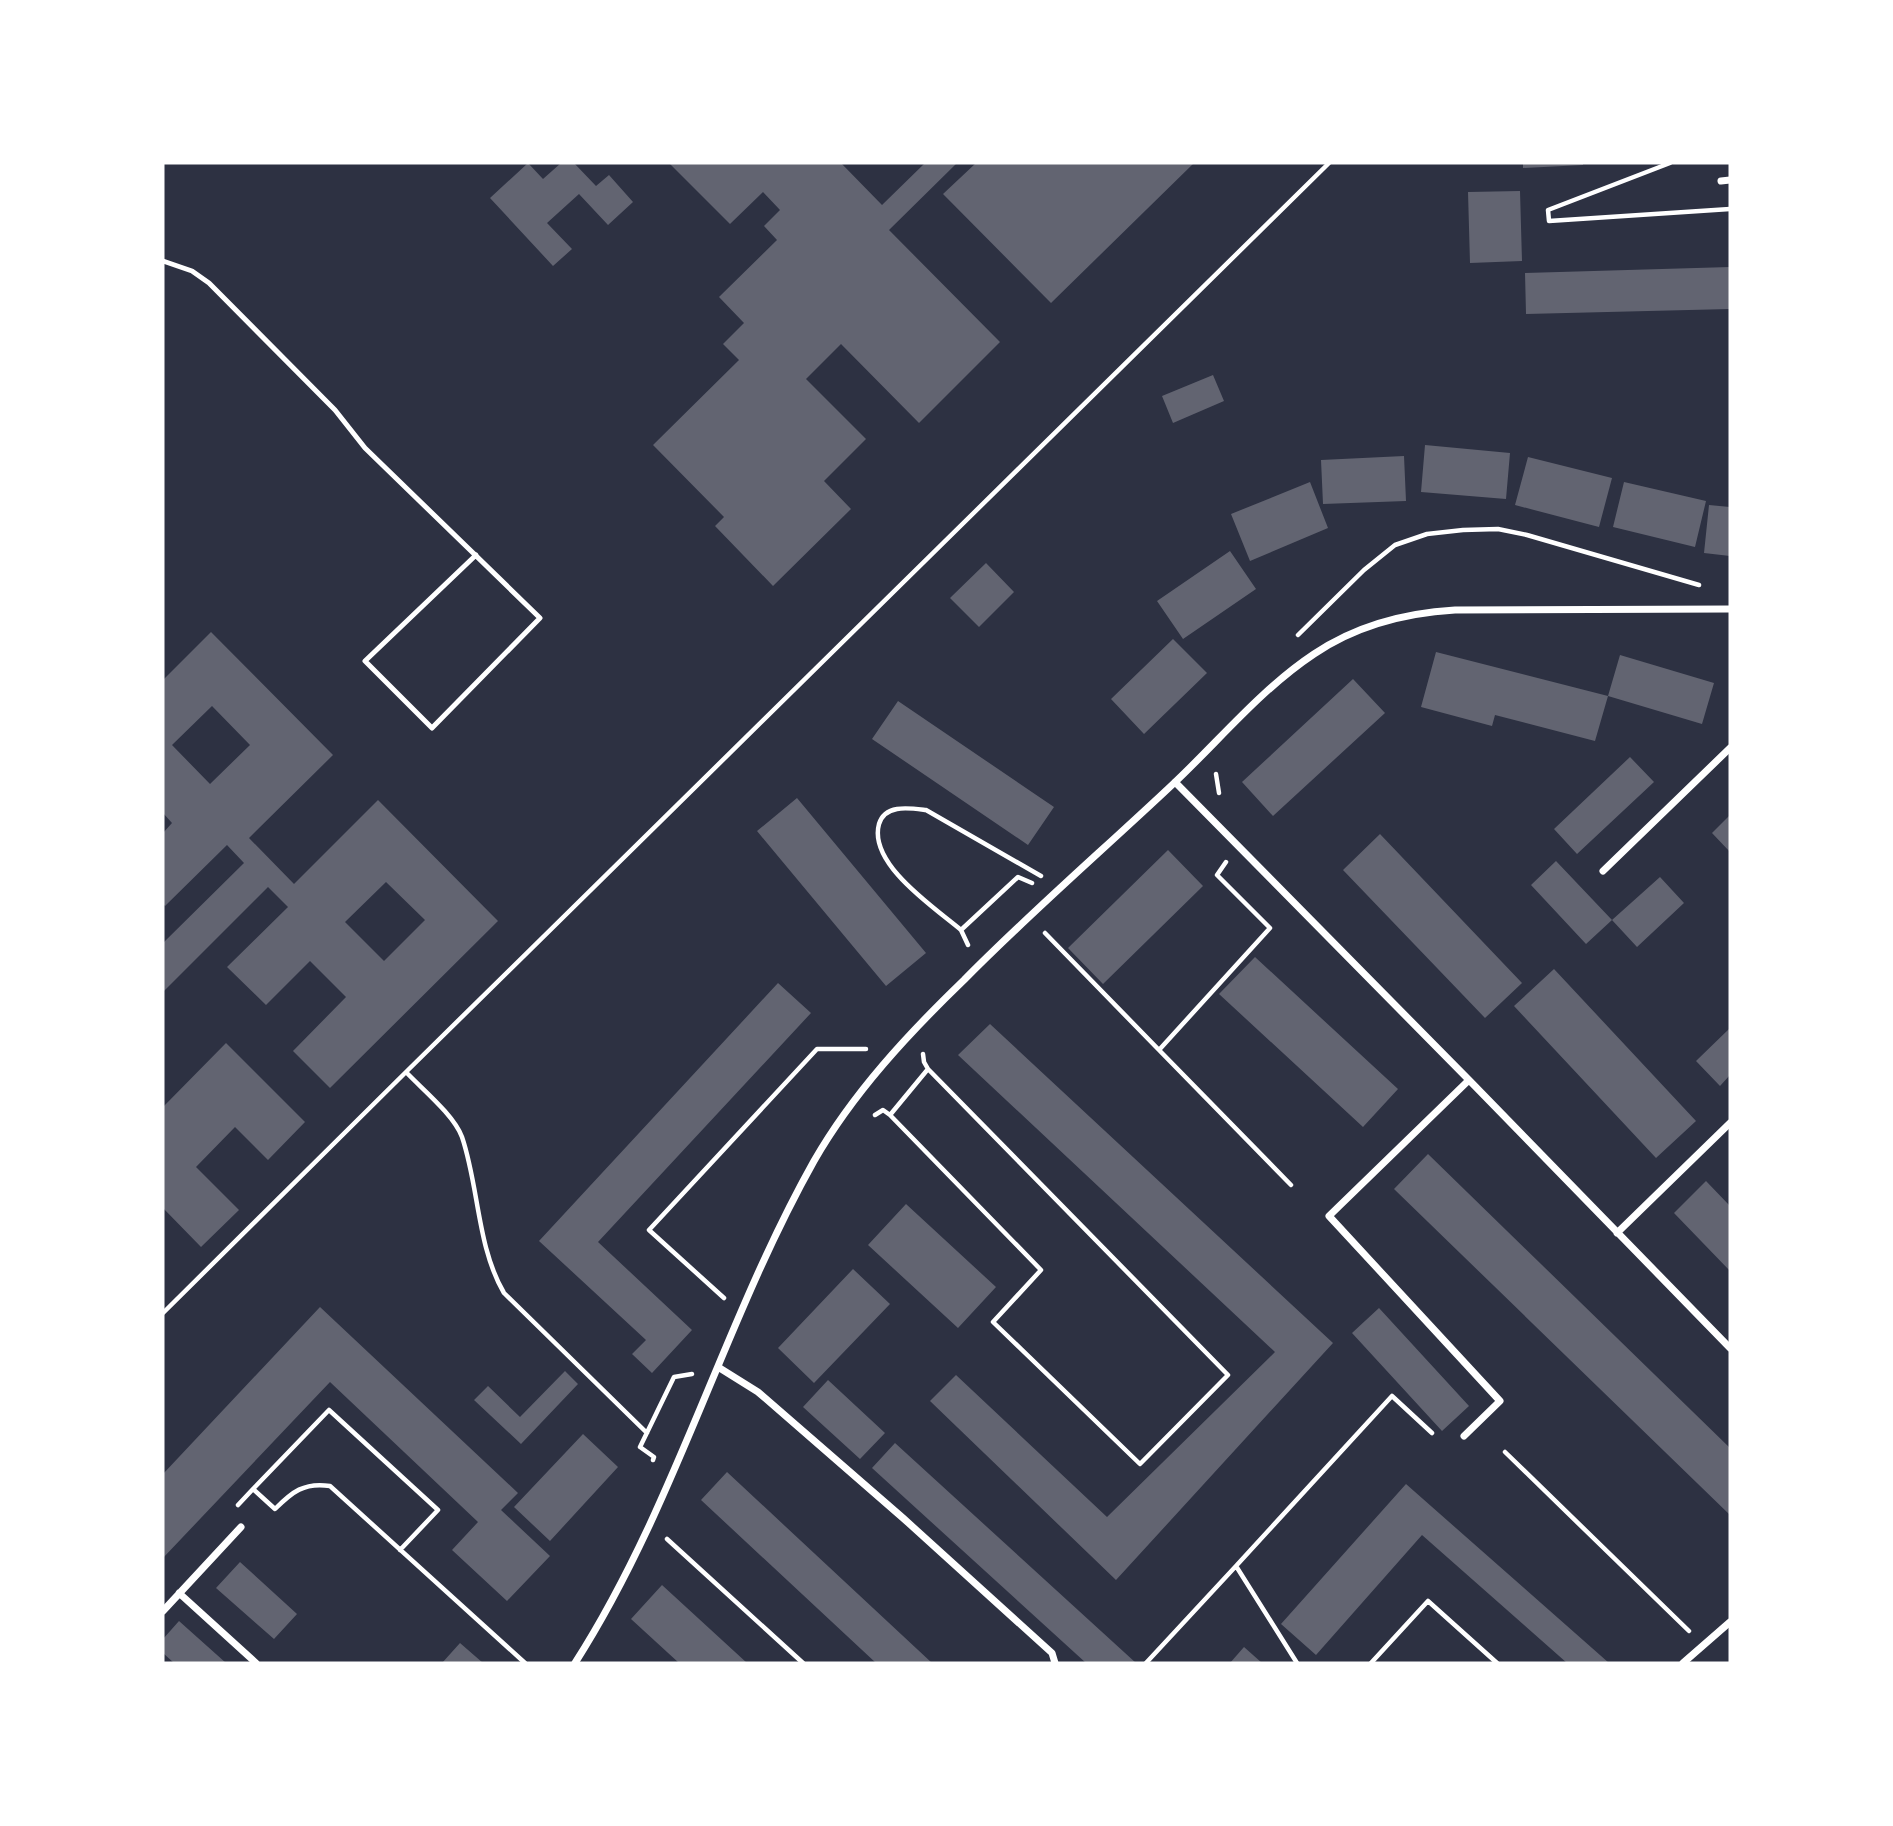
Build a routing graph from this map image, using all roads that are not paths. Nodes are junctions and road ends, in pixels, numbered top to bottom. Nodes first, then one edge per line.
1 (163, 261) edge
2 (476, 555) junction
3 (1730, 609) edge
4 (1730, 748) edge
5 (1175, 782) junction
6 (1603, 871) dead end
7 (1469, 1080) junction
8 (1730, 1123) edge
9 (1617, 1233) junction
10 (1730, 1348) edge
11 (718, 1367) junction
12 (1464, 1436) dead end
13 (241, 1527) dead end
14 (179, 1593) junction
15 (163, 1611) edge
16 (1730, 1622) edge
17 (256, 1663) edge
18 (575, 1663) edge
19 (1055, 1663) edge
20 (1683, 1663) edge

1 - 2 lane
2 - 2 lane
3 - 5 street
4 - 6 street
5 - 7 street
5 - 11 street
7 - 9 street
7 - 12 street
8 - 9 street
9 - 10 street
11 - 18 street
11 - 19 street
13 - 14 street
14 - 15 street
14 - 17 street
16 - 20 street

